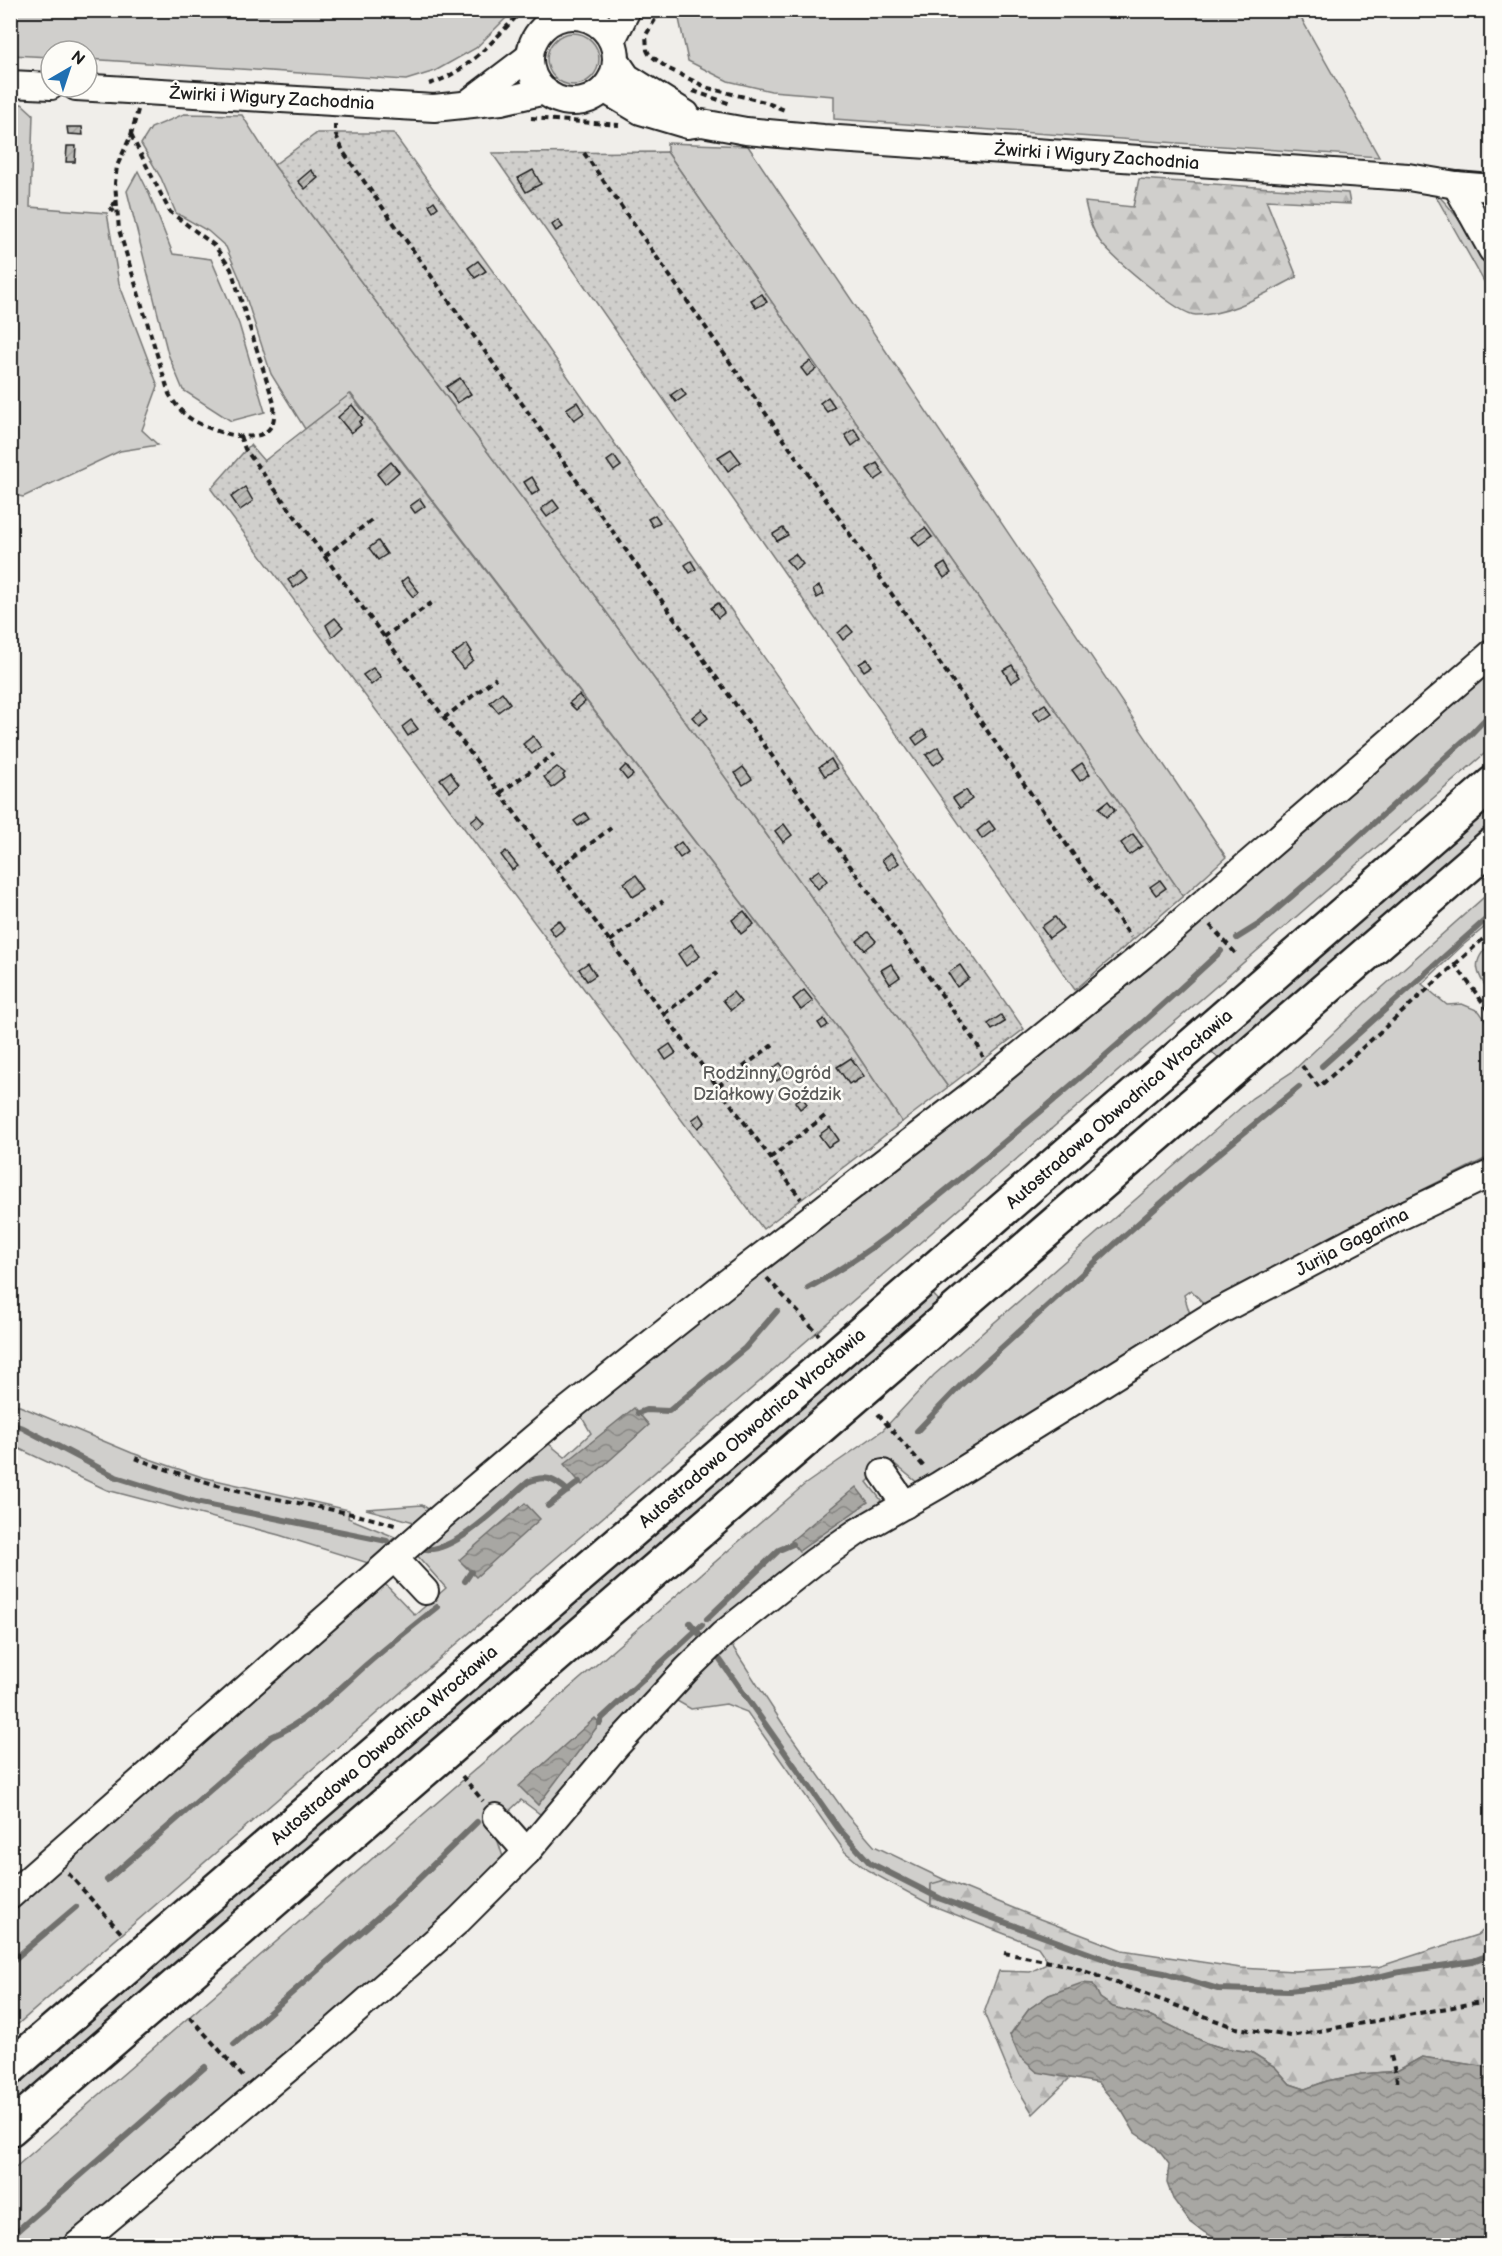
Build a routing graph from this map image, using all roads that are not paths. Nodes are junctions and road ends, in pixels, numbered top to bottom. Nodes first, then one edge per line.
1 (627, 10) edge
2 (589, 14) edge
3 (614, 50) junction
4 (530, 56) junction
5 (10, 84) edge
6 (39, 85) edge
7 (99, 88) edge
8 (604, 89) junction
9 (545, 91) junction
10 (468, 103) junction
11 (702, 123) junction
12 (1456, 185) junction
13 (1491, 188) edge
14 (1491, 250) edge
15 (1491, 653) edge
16 (1491, 784) edge
17 (1491, 845) edge
18 (1491, 1173) edge
19 (883, 1473) dead end
20 (905, 1505) junction
21 (395, 1559) junction
22 (425, 1591) dead end
23 (496, 1817) road end
24 (526, 1852) junction
25 (10, 1896) edge
26 (10, 2068) edge
27 (10, 2129) edge
28 (76, 2246) edge

1 - 3 street
2 - 3 street
2 - 4 street
3 - 8 street
3 - 11 street
4 - 9 street
4 - 10 street
5 - 6 street
7 - 10 street, Żwirki i Wigury Zachodnia
8 - 9 street
8 - 11 street, Żwirki i Wigury Zachodnia
9 - 10 street, Żwirki i Wigury Zachodnia
11 - 12 street, Żwirki i Wigury Zachodnia
12 - 13 street, Żwirki i Wigury Zachodnia
12 - 14 street
15 - 21 street
16 - 26 highway, Autostradowa Obwodnica Wrocławia
17 - 27 highway
18 - 20 street, Jurija Gagarina
19 - 20 street
20 - 24 street, Jurija Gagarina
21 - 22 street
21 - 25 street
23 - 24 street
24 - 28 street, Jurija Gagarina

